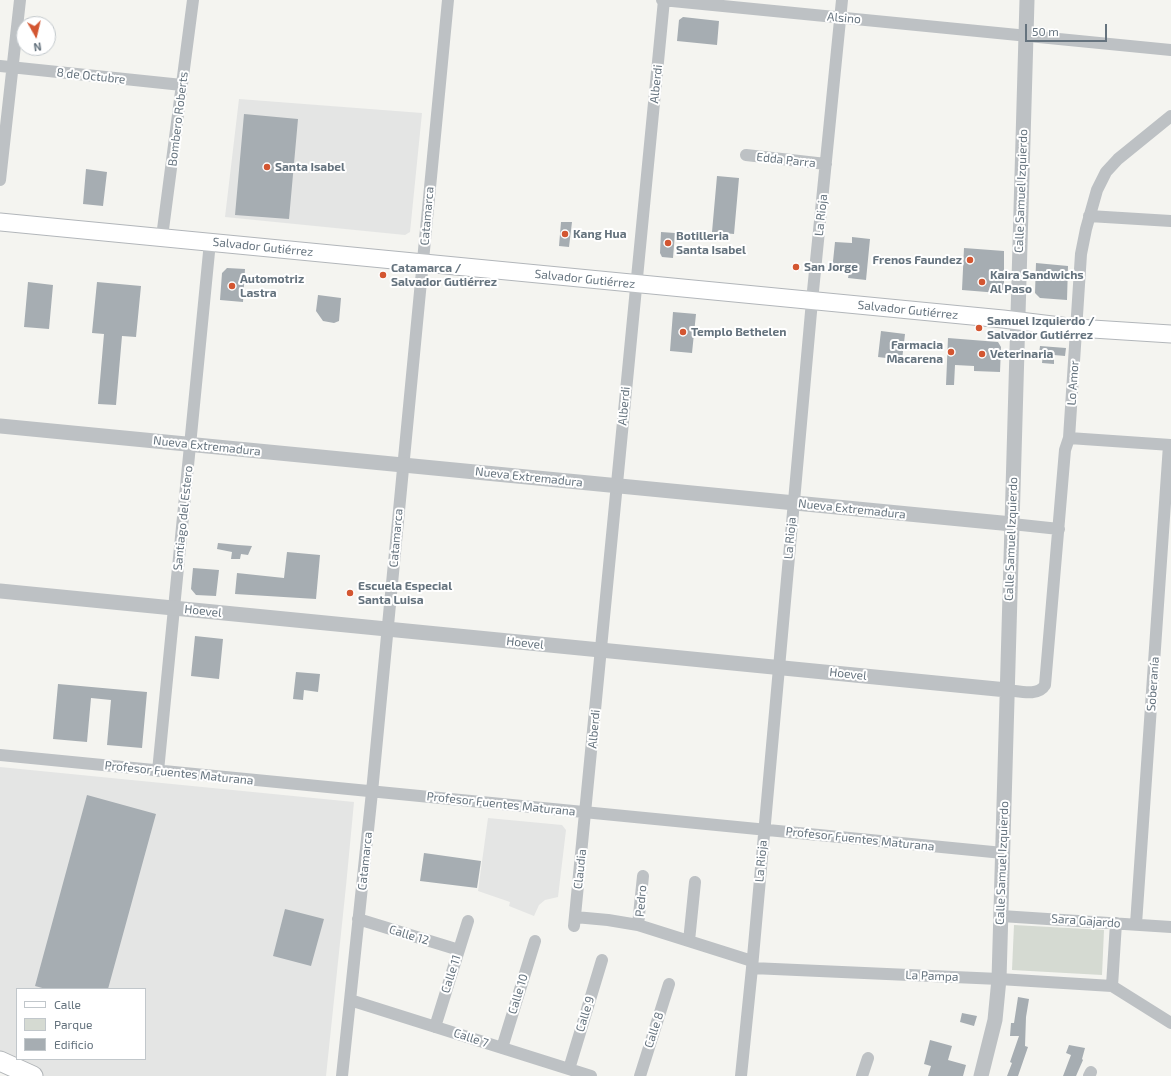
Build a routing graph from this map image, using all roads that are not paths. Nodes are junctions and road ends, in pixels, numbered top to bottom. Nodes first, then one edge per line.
1 (20, 0) edge
2 (193, 0) edge
3 (448, 0) edge
4 (663, 0) edge
5 (842, 0) edge
6 (1027, 0) edge
7 (840, 18) junction
8 (1026, 36) junction
9 (1171, 50) edge
10 (0, 66) edge
11 (13, 68) junction
12 (182, 85) junction
13 (1171, 116) edge
14 (746, 155) dead end
15 (826, 164) junction
16 (0, 180) edge
17 (1089, 216) junction
18 (1171, 221) edge
19 (0, 222) edge
20 (162, 237) junction
21 (210, 242) junction
22 (423, 263) junction
23 (636, 284) junction
24 (812, 301) junction
25 (1018, 321) junction
26 (1077, 328) junction
27 (1171, 334) edge
28 (0, 426) edge
29 (1070, 438) junction
30 (190, 444) junction
31 (1170, 445) edge
32 (403, 465) junction
33 (616, 486) junction
34 (794, 503) junction
35 (1012, 524) junction
36 (1059, 529) junction
37 (0, 591) edge
38 (174, 608) junction
39 (387, 629) junction
40 (601, 650) junction
41 (778, 668) junction
42 (1045, 682) joint
43 (1007, 690) junction
44 (0, 756) edge
45 (158, 771) junction
46 (372, 792) junction
47 (586, 812) junction
48 (764, 830) junction
49 (1003, 853) junction
50 (643, 876) dead end
51 (695, 882) dead end
52 (1001, 916) junction
53 (358, 919) junction
54 (468, 921) dead end
55 (574, 922) joint
56 (1116, 923) junction
57 (1136, 924) junction
58 (638, 925) junction
59 (1171, 927) edge
60 (535, 941) dead end
61 (689, 941) junction
62 (459, 950) junction
63 (602, 960) dead end
64 (752, 965) junction
65 (999, 979) junction
66 (669, 984) dead end
67 (1112, 986) junction
68 (350, 1000) junction
69 (1171, 1023) edge
70 (435, 1026) junction
71 (502, 1048) junction
72 (868, 1058) dead end
73 (0, 1062) edge
74 (569, 1069) junction
75 (33, 1076) edge
76 (342, 1076) edge
77 (591, 1076) edge
78 (640, 1076) edge
79 (741, 1076) edge
80 (862, 1076) edge
81 (981, 1076) edge

1 - 11 street
2 - 12 street, Bombero Roberts
3 - 22 street, Catamarca
4 - 7 street, Alsino
4 - 23 street, Alberdi
5 - 7 street, La Rioja
6 - 8 street, Calle Samuel Izquierdo
7 - 8 street, Alsino
7 - 15 street, La Rioja
8 - 9 street
8 - 25 street, Calle Samuel Izquierdo
10 - 11 street, 8 de Octubre
11 - 12 street, 8 de Octubre
11 - 16 street
12 - 20 street, Bombero Roberts
13 - 17 street, Lo Amor
14 - 15 street, Edda Parra
15 - 24 street, La Rioja
17 - 18 street
17 - 26 street, Lo Amor
19 - 20 main road, Salvador Gutiérrez
20 - 21 main road, Salvador Gutiérrez
21 - 22 main road, Salvador Gutiérrez
21 - 30 street, Santiago del Estero
22 - 23 main road, Salvador Gutiérrez
22 - 32 street, Catamarca
23 - 24 main road, Salvador Gutiérrez
23 - 33 street, Alberdi
24 - 25 main road, Salvador Gutiérrez
24 - 34 street, La Rioja
25 - 26 main road, Salvador Gutiérrez
25 - 35 street, Calle Samuel Izquierdo
26 - 27 main road, Salvador Gutiérrez
26 - 29 street, Lo Amor
28 - 30 street, Nueva Extremadura
29 - 31 street
29 - 36 street, Lo Amor
30 - 32 street, Nueva Extremadura
30 - 38 street, Santiago del Estero
31 - 57 street, Soberanía
32 - 33 street, Nueva Extremadura
32 - 39 street, Catamarca
33 - 34 street, Nueva Extremadura
33 - 40 street, Alberdi
34 - 35 street, Nueva Extremadura
34 - 41 street, La Rioja
35 - 36 street, Nueva Extremadura
35 - 43 street, Calle Samuel Izquierdo
36 - 42 street, Lo Amor
37 - 38 street, Hoevel
38 - 39 street, Hoevel
38 - 45 street, Santiago del Estero
39 - 40 street, Hoevel
39 - 46 street, Catamarca
40 - 41 street, Hoevel
40 - 47 street, Alberdi
41 - 43 street, Hoevel
41 - 48 street, La Rioja
42 - 43 street, Hoevel
43 - 49 street, Calle Samuel Izquierdo
44 - 45 street, Profesor Fuentes Maturana
45 - 46 street, Profesor Fuentes Maturana
46 - 47 street, Profesor Fuentes Maturana
46 - 53 street, Catamarca
47 - 48 street, Profesor Fuentes Maturana
47 - 55 street, Claudia
48 - 49 street, Profesor Fuentes Maturana
48 - 64 street, La Rioja
49 - 52 street, Calle Samuel Izquierdo
50 - 58 street, Pedro
51 - 61 street
52 - 56 street, Sara Gajardo
52 - 65 street, Calle Samuel Izquierdo
53 - 62 street, Calle 12
53 - 68 street, Catamarca
54 - 62 street, Calle 11
55 - 58 street, La Pampa
56 - 57 street, Sara Gajardo
56 - 67 street
57 - 59 street, Sara Gajardo
58 - 61 street, La Pampa
60 - 71 street, Calle 10
61 - 64 street, La Pampa
62 - 70 street, Calle 11
63 - 74 street, Calle 9
64 - 65 street, La Pampa
64 - 79 street, La Rioja
65 - 67 street, La Pampa
65 - 81 street, Calle Samuel Izquierdo
66 - 78 street, Calle 8
67 - 69 street
68 - 70 street, Calle 7
68 - 76 street, Catamarca
70 - 71 street, Calle 7
71 - 74 street, Calle 7
72 - 80 street
73 - 75 main road
74 - 77 street, Calle 7

